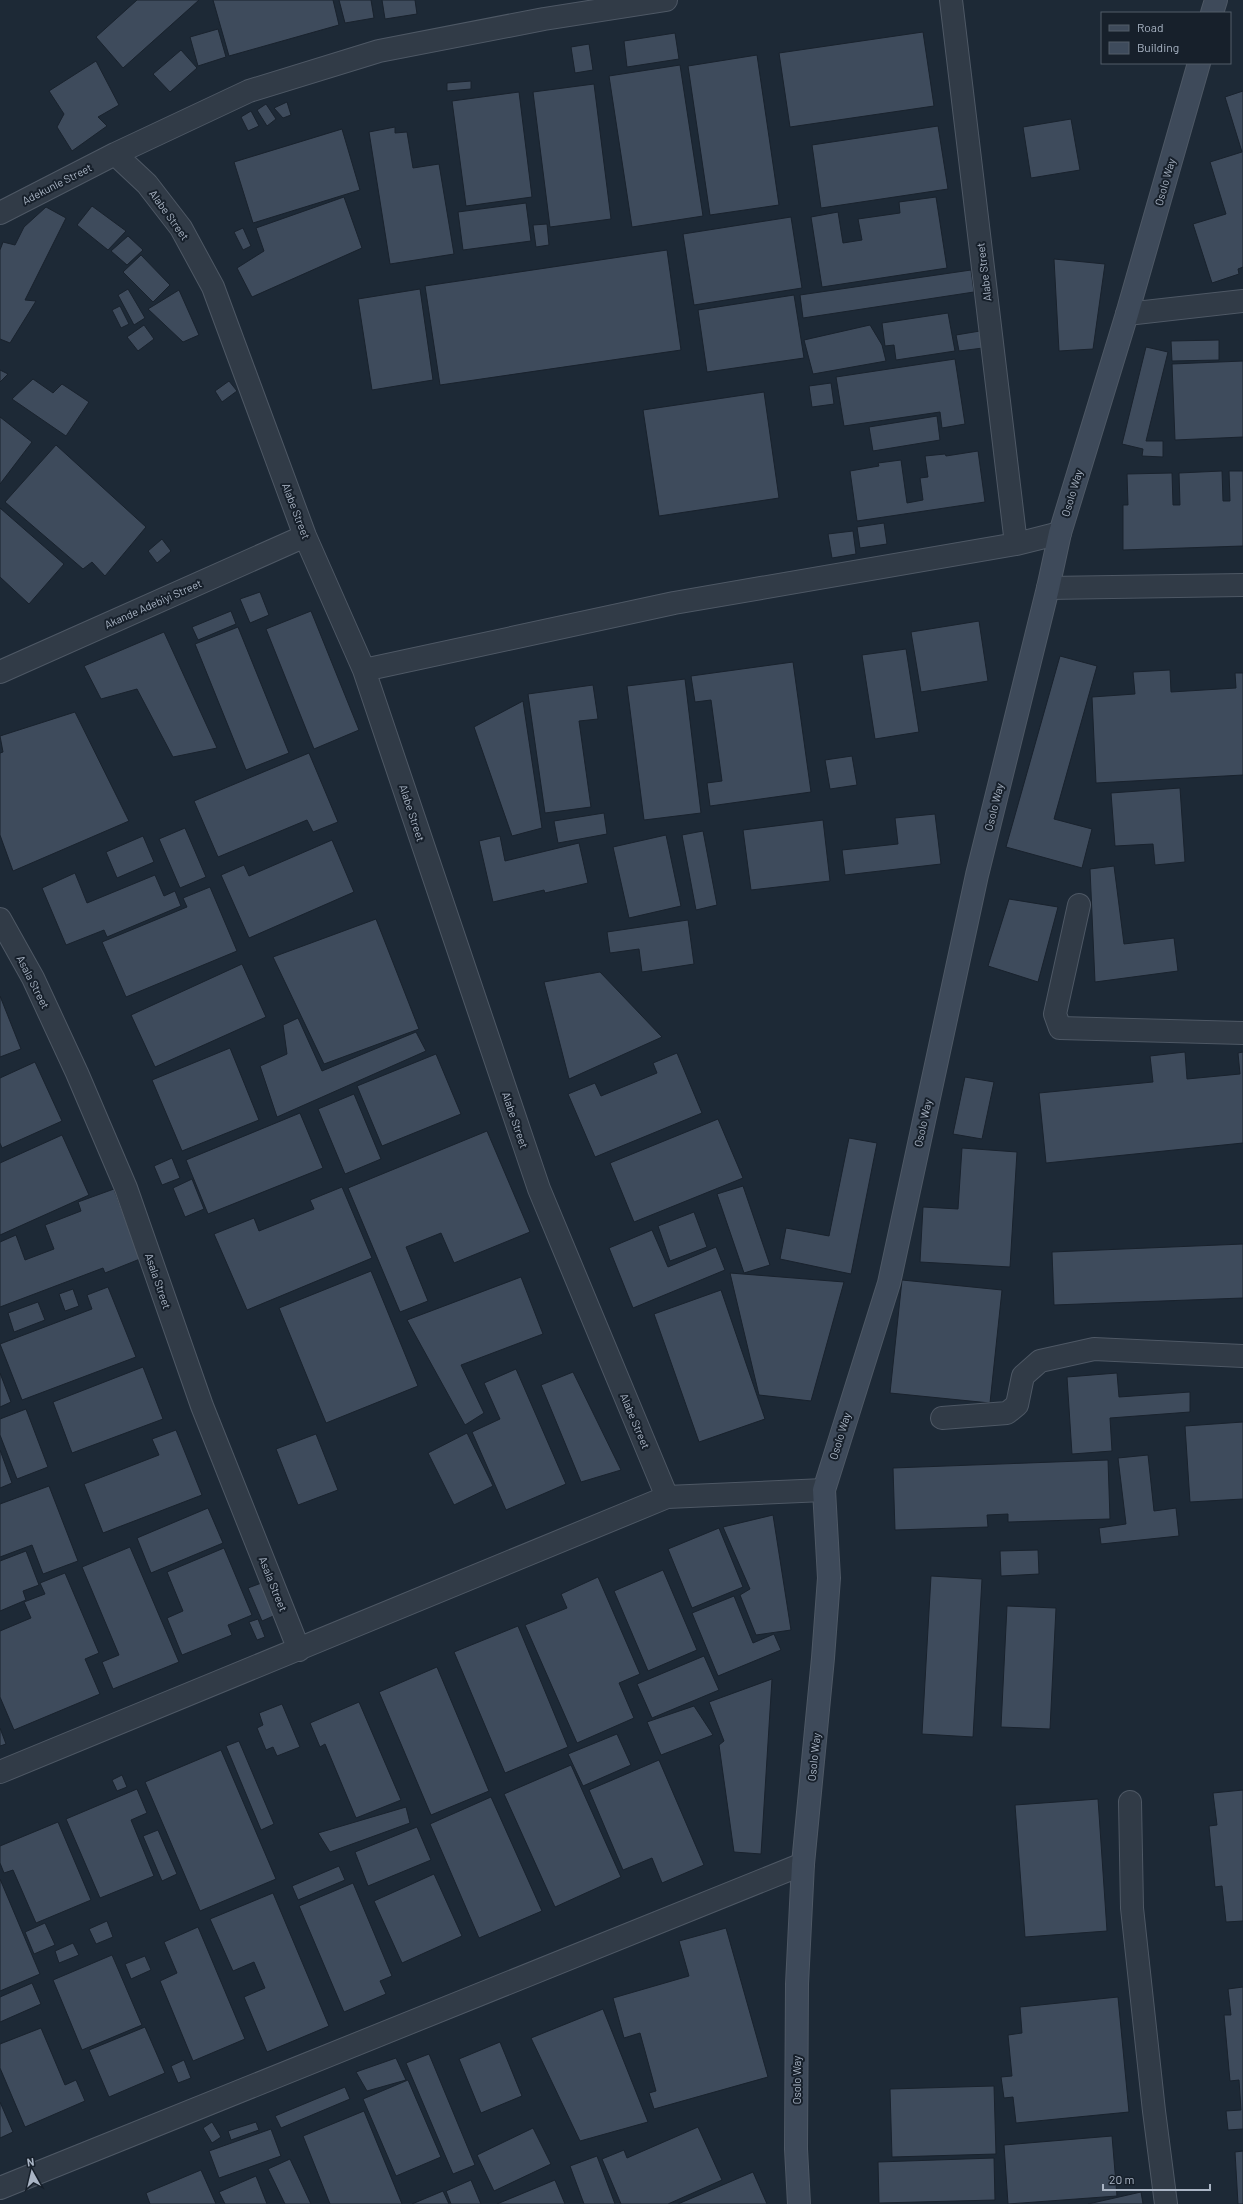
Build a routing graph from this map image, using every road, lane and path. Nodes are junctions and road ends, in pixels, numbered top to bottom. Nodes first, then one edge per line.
1 (666, 0) edge
2 (951, 0) edge
3 (1216, 0) edge
4 (1212, 12) edge
5 (1199, 64) edge
6 (115, 154) junction
7 (0, 213) edge
8 (1243, 301) edge
9 (1127, 314) junction
10 (1060, 533) junction
11 (305, 536) junction
12 (1016, 544) junction
13 (1243, 585) edge
14 (1048, 588) junction
15 (364, 670) junction
16 (0, 672) edge
17 (1079, 905) dead end
18 (0, 919) edge
19 (1243, 1033) edge
20 (1243, 1356) edge
21 (942, 1418) dead end
22 (824, 1490) junction
23 (667, 1497) junction
24 (299, 1650) junction
25 (0, 1772) edge
26 (1130, 1802) dead end
27 (803, 1864) junction
28 (0, 2188) edge
29 (799, 2204) edge
30 (1166, 2204) edge

1 - 6 street, Adekunle Street
2 - 12 street, Alabe Street
3 - 4 main road
5 - 9 main road, Osolo Way
6 - 7 street, Adekunle Street
6 - 11 street, Alabe Street
8 - 9 street
9 - 10 main road, Osolo Way
10 - 12 street
10 - 14 main road, Osolo Way
11 - 15 street, Alabe Street
11 - 16 street, Akande Adebiyi Street
12 - 15 street
13 - 14 street
14 - 22 main road, Osolo Way
15 - 23 street, Alabe Street
17 - 19 street
18 - 24 street, Asala Street
20 - 21 street
22 - 23 street
22 - 27 main road, Osolo Way
23 - 24 street
24 - 25 street
26 - 30 street
27 - 28 street
27 - 29 main road, Osolo Way

